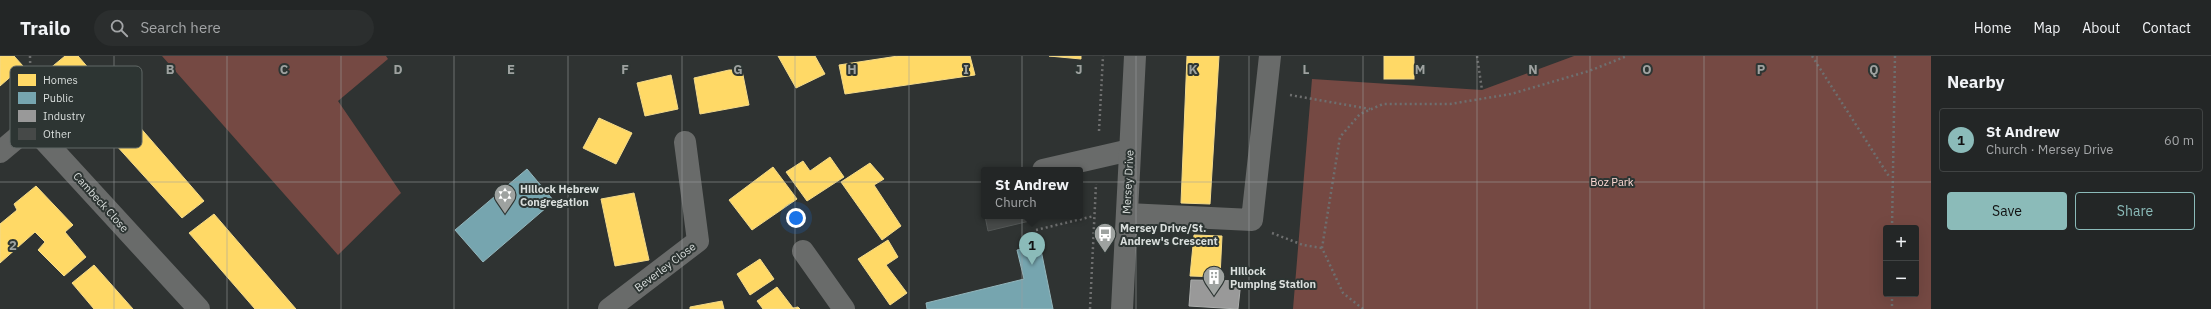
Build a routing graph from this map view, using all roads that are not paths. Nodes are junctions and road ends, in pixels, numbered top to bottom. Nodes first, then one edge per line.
1 (1135, 56) edge
2 (1270, 56) edge
3 (685, 142) dead end
4 (10, 144) edge
5 (51, 148) edge
6 (1130, 150) junction
7 (0, 152) edge
8 (1056, 167) edge
9 (1127, 214) junction
10 (803, 251) dead end
11 (199, 309) edge
12 (609, 309) edge
13 (844, 309) edge
14 (1122, 309) edge

1 - 6 street, Mersey Drive
2 - 9 street
3 - 12 street, Beverley Close
4 - 7 street, Cambeck Close
5 - 11 street, Cambeck Close
6 - 8 street
6 - 9 street, Mersey Drive
9 - 14 street, Mersey Drive
10 - 13 street

